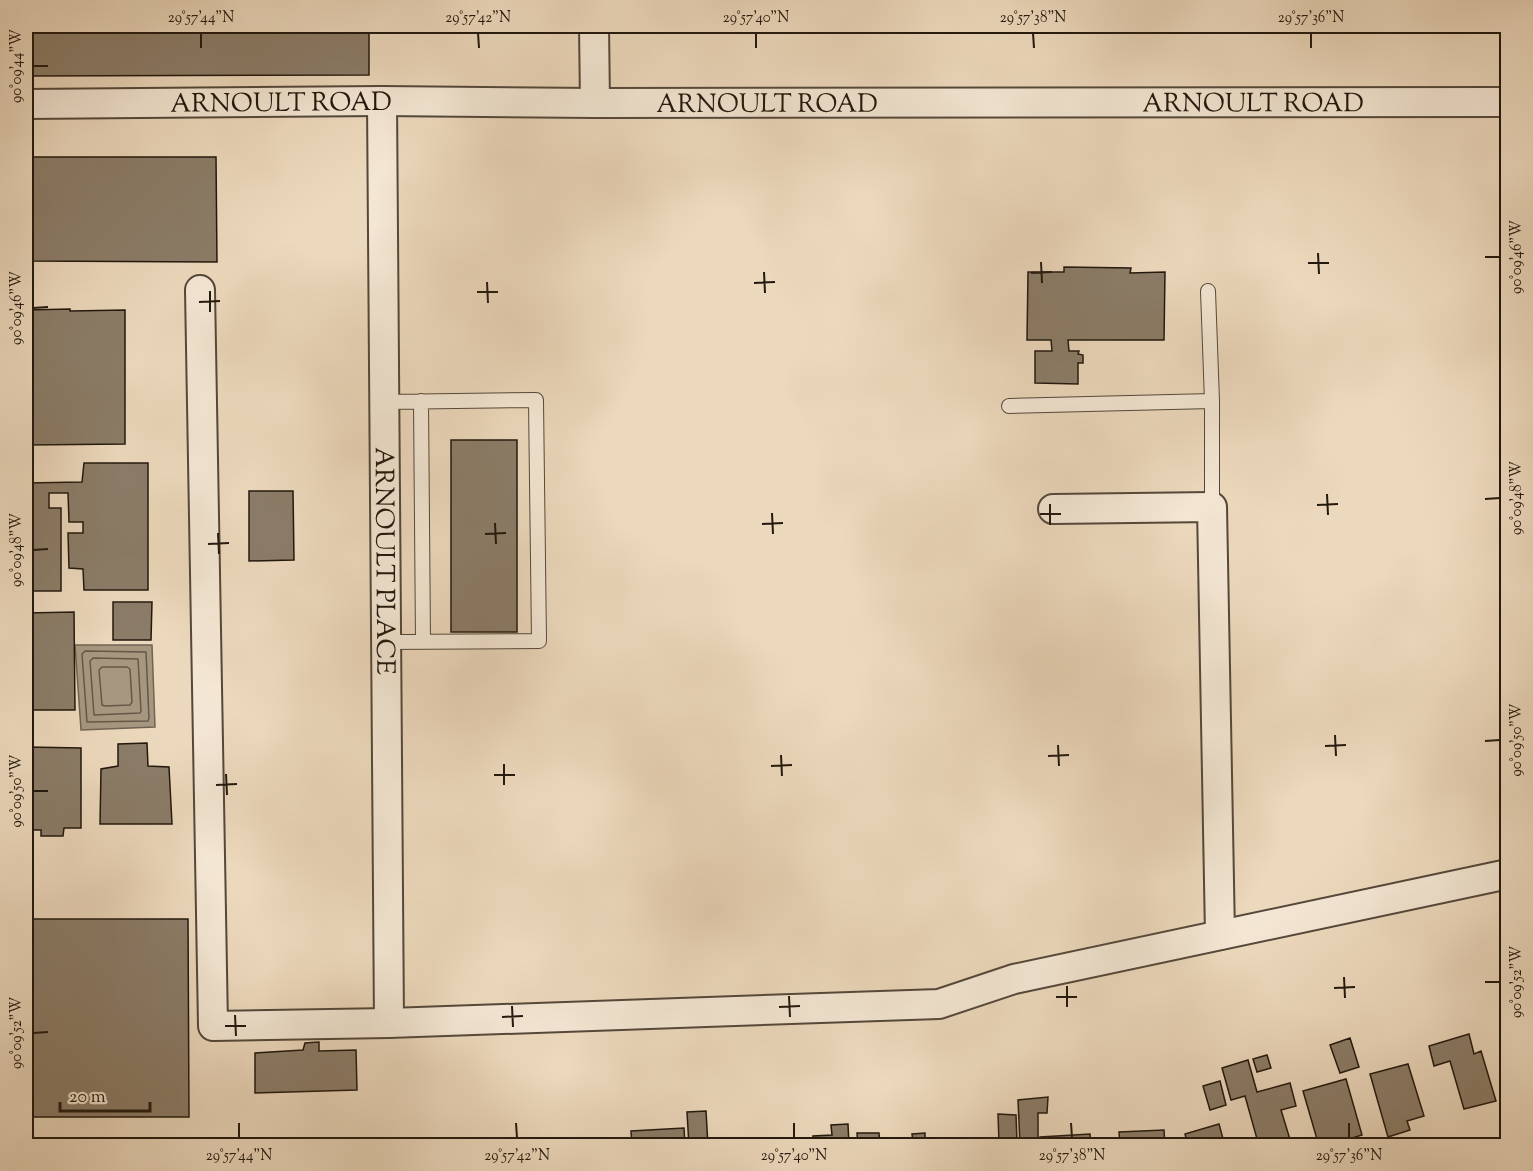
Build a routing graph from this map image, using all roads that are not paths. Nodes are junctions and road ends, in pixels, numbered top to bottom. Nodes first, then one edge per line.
1 (594, 26) edge
2 (382, 101) junction
3 (1508, 102) edge
4 (26, 104) edge
5 (595, 104) junction
6 (200, 290) dead end
7 (1208, 291) dead end
8 (1212, 401) junction
9 (384, 402) junction
10 (421, 402) junction
11 (1009, 406) dead end
12 (1212, 507) junction
13 (1053, 509) dead end
14 (386, 642) junction
15 (423, 642) junction
16 (1508, 874) edge
17 (1220, 935) junction
18 (389, 1023) junction

1 - 5 street
2 - 4 street, ARNOULT ROAD
2 - 5 street, ARNOULT ROAD
2 - 9 street, ARNOULT PLACE
3 - 5 street, ARNOULT ROAD
6 - 18 street
7 - 8 lane
8 - 11 lane
8 - 12 lane
9 - 10 lane
9 - 14 street, ARNOULT PLACE
10 - 15 lane
10 - 15 lane
12 - 13 street
12 - 17 street
14 - 15 lane
14 - 18 street, ARNOULT PLACE
16 - 17 street
17 - 18 street

